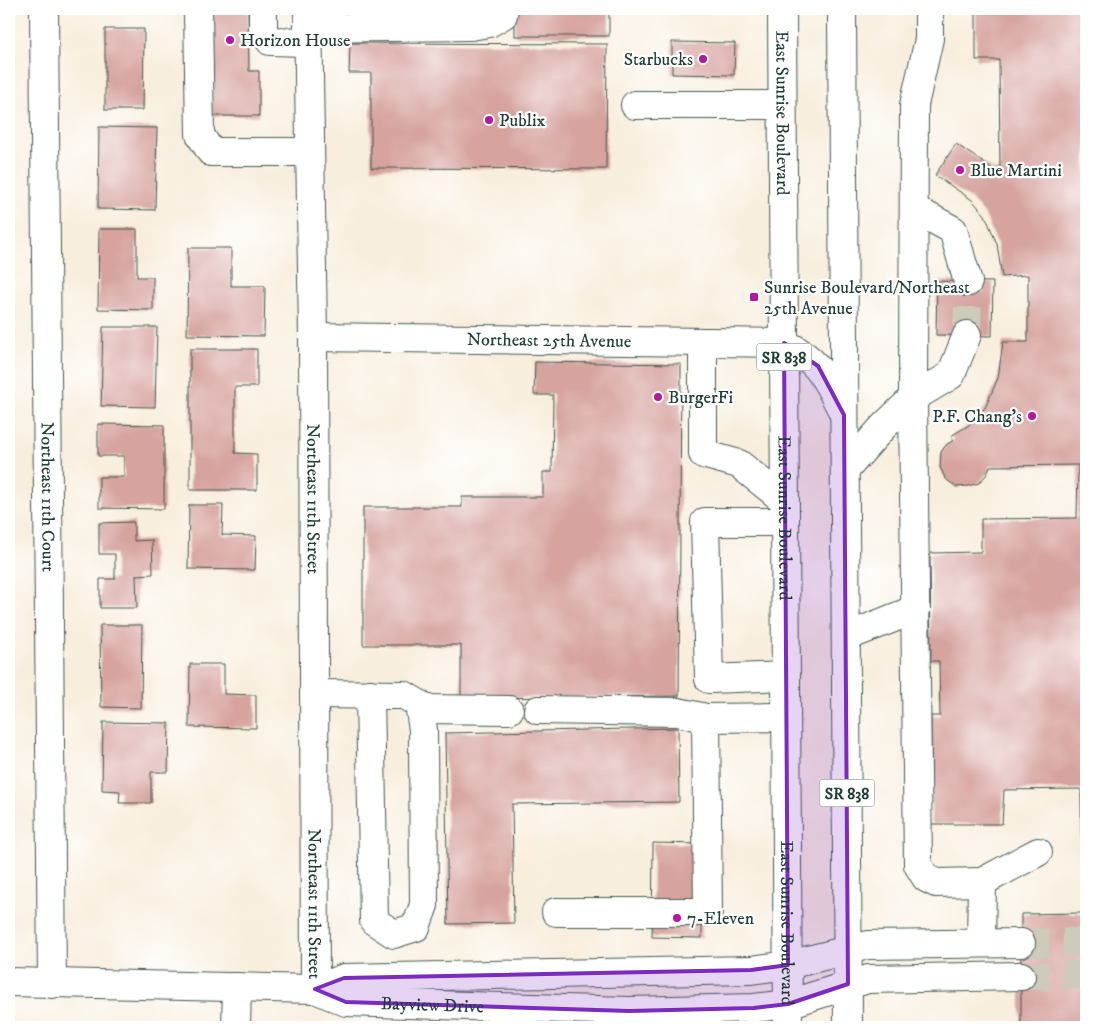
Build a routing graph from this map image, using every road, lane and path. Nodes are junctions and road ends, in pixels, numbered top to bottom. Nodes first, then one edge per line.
1 (44, 9) edge
2 (198, 9) edge
3 (263, 9) edge
4 (504, 9) edge
5 (782, 9) edge
6 (842, 9) edge
7 (929, 9) edge
8 (308, 26) edge
9 (782, 105) junction
10 (635, 106) dead end
11 (310, 152) junction
12 (914, 208) junction
13 (968, 282) tunnel mouth
14 (967, 335) tunnel mouth
15 (313, 337) junction
16 (703, 342) junction
17 (784, 343) junction
18 (914, 398) junction
19 (844, 415) junction
20 (845, 470) junction
21 (785, 512) junction
22 (916, 609) junction
23 (846, 637) junction
24 (786, 676) junction
25 (314, 694) junction
26 (370, 694) junction
27 (420, 709) junction
28 (509, 710) dead end
29 (538, 710) dead end
30 (786, 717) junction
31 (706, 718) junction
32 (1038, 852) dead end
33 (982, 882) junction
34 (556, 912) dead end
35 (981, 943) junction
36 (1021, 943) tunnel mouth
37 (848, 950) junction
38 (788, 965) junction
39 (1021, 976) tunnel mouth
40 (9, 982) edge
41 (52, 984) junction
42 (848, 984) junction
43 (237, 987) junction
44 (315, 989) junction
45 (788, 1016) edge
46 (236, 1027) edge
47 (848, 1027) edge

1 - 41 street, Northeast 11th Court
2 - 11 street
3 - 8 street
4 - 8 street
5 - 9 street, East Sunrise Boulevard / SR 838
6 - 19 street, SR 838
7 - 12 street
8 - 11 street, Northeast 11th Street
9 - 10 street
9 - 17 street, East Sunrise Boulevard / SR 838
11 - 15 street, Northeast 11th Street
12 - 13 street
12 - 18 street
14 - 18 street
15 - 16 street, Northeast 25th Avenue
15 - 25 street, Northeast 11th Street
16 - 17 street, Northeast 25th Avenue
16 - 21 street
17 - 19 street
17 - 21 street, East Sunrise Boulevard / SR 838
18 - 20 street
18 - 22 street
19 - 20 street, SR 838
20 - 23 street, SR 838
21 - 24 street, East Sunrise Boulevard / SR 838
21 - 24 street
22 - 23 street
22 - 33 street
23 - 37 street, SR 838
24 - 30 street, East Sunrise Boulevard / SR 838
25 - 26 street
25 - 44 street, Northeast 11th Street
26 - 27 street
26 - 27 street
27 - 28 street
29 - 31 street
30 - 31 street
30 - 38 street, East Sunrise Boulevard / SR 838
31 - 34 street
32 - 33 street
33 - 35 street
35 - 36 street, Bayview Drive
35 - 37 street, Bayview Drive
37 - 38 street, Bayview Drive
37 - 42 street, SR 838
38 - 44 street, Bayview Drive
38 - 45 street, East Sunrise Boulevard / SR 838
39 - 42 street, Bayview Drive
40 - 41 street, Bayview Drive
41 - 43 street, Bayview Drive
42 - 45 street, Bayview Drive
42 - 47 street, SR 838
43 - 44 street, Bayview Drive
43 - 46 street
44 - 45 street, Bayview Drive

